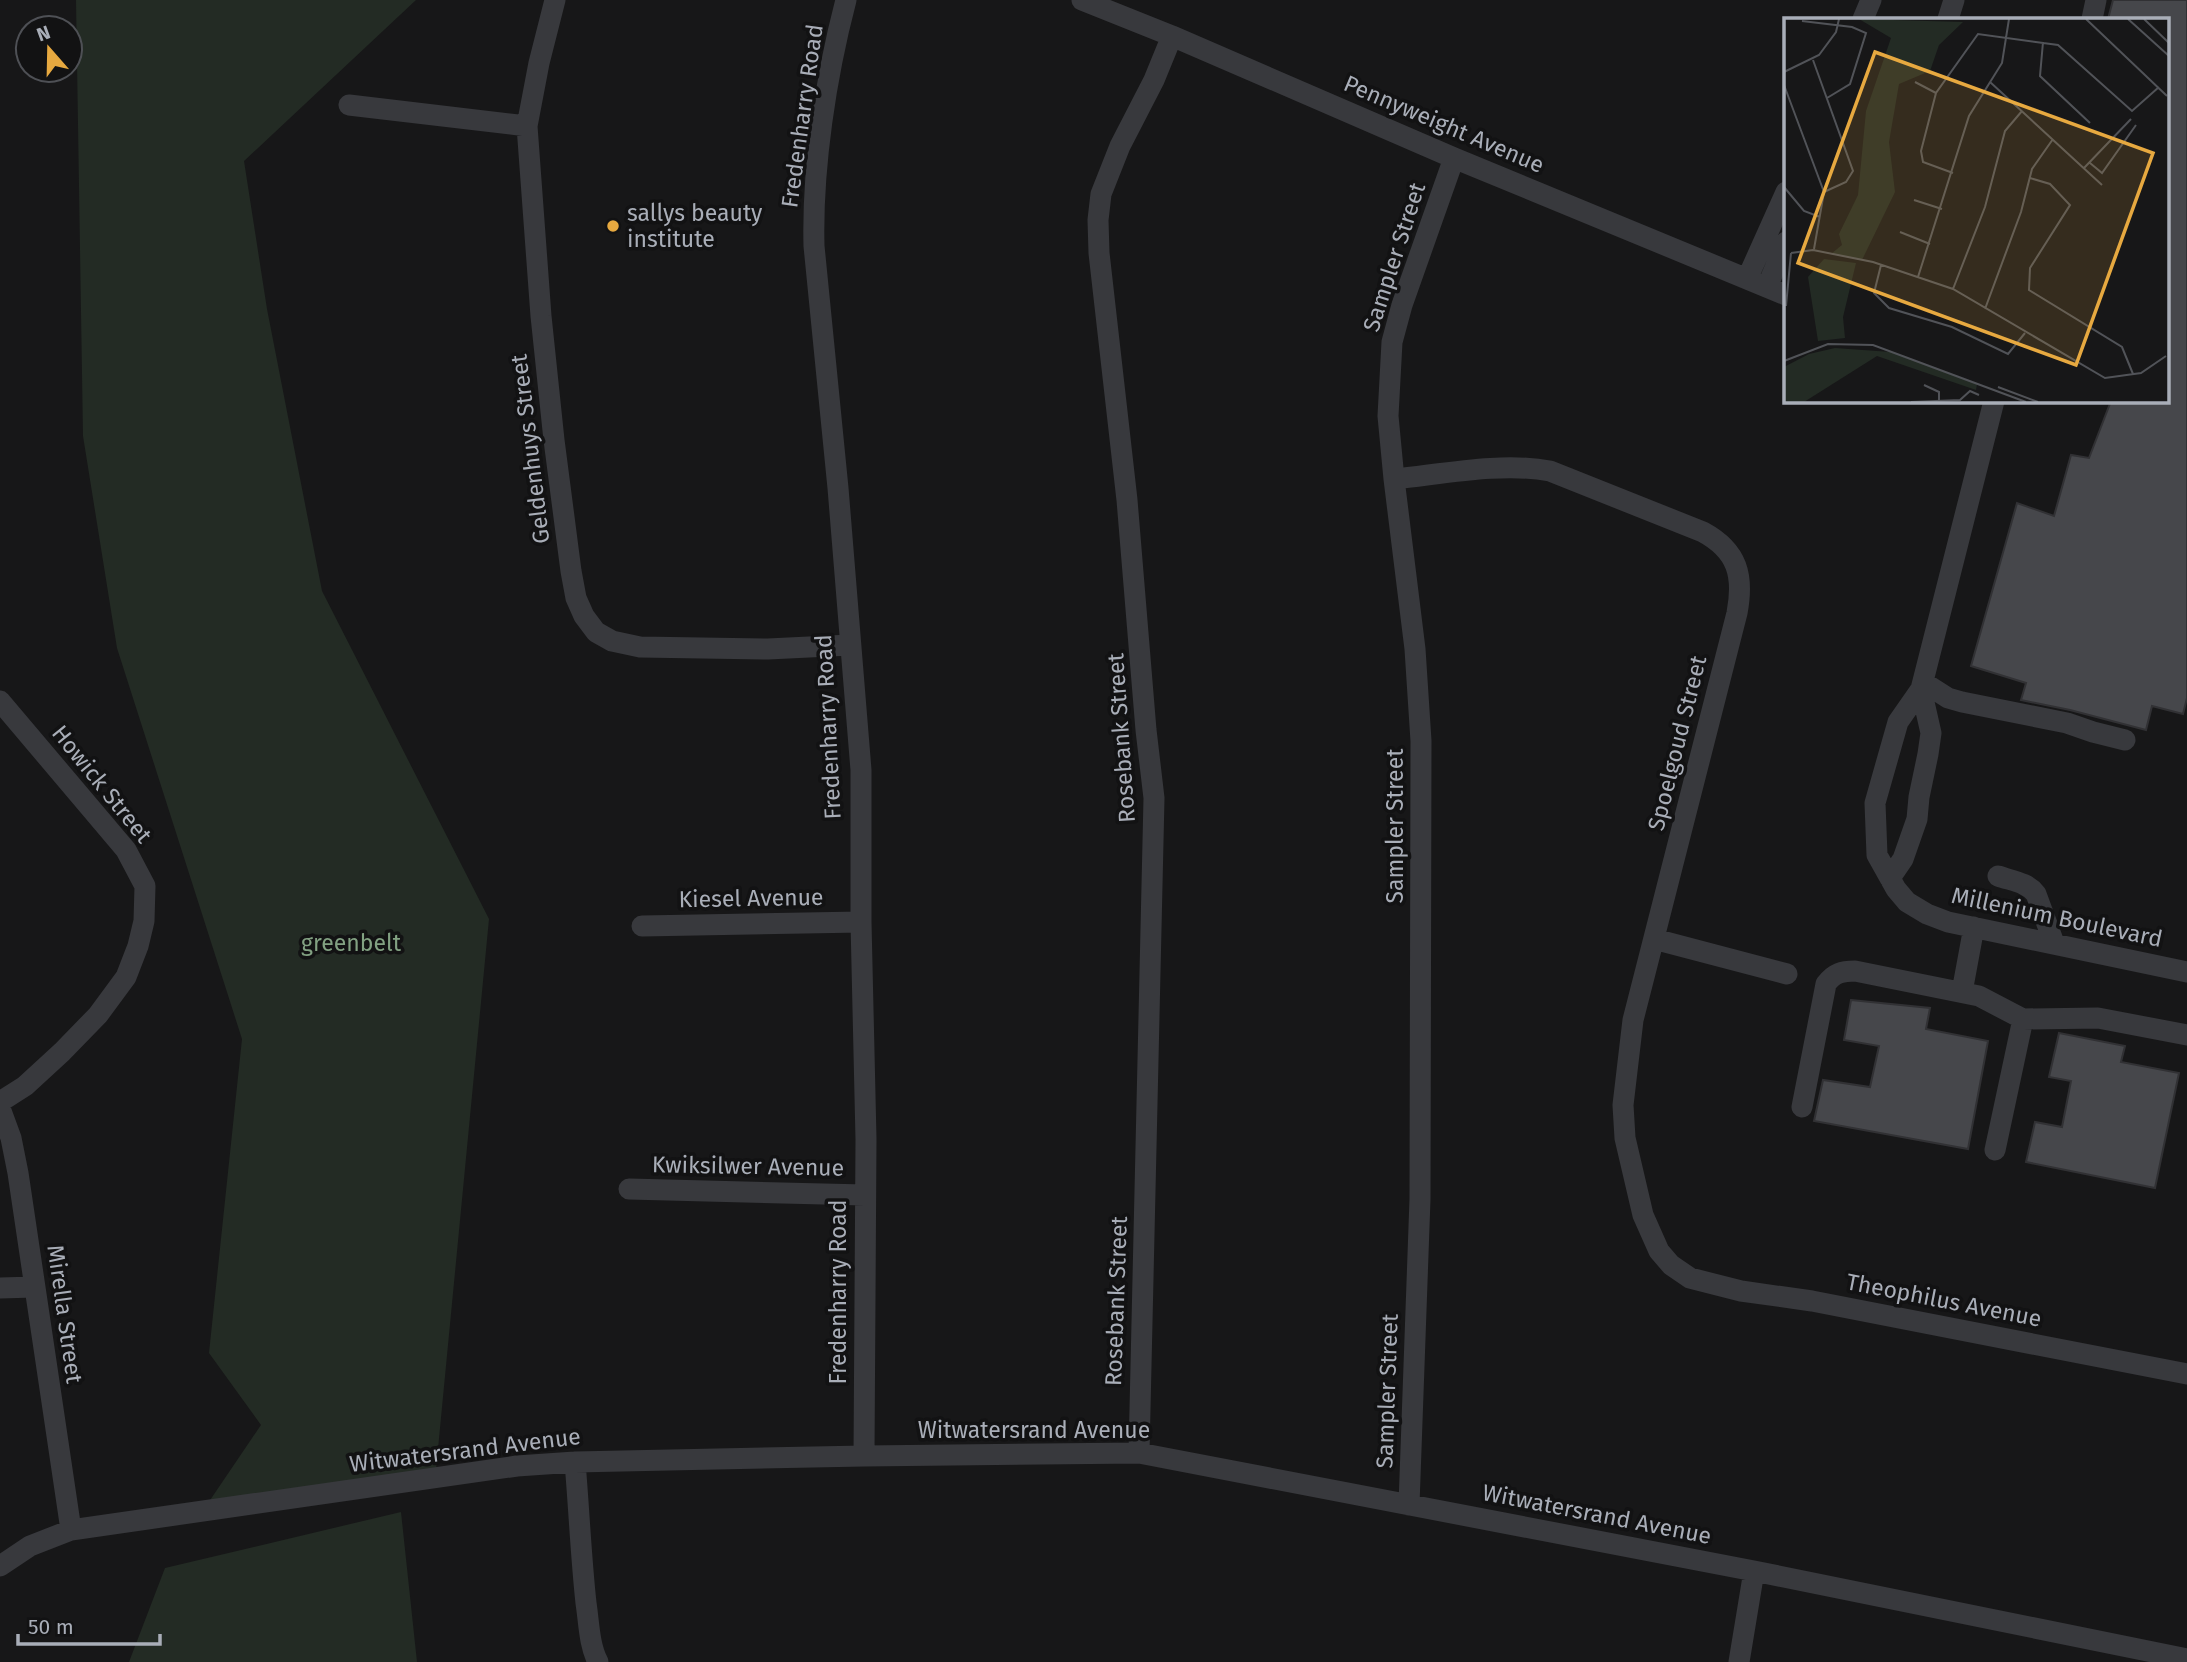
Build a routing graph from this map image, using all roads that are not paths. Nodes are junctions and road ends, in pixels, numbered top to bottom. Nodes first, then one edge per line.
1 (555, 0) edge
2 (846, 0) edge
3 (1083, 0) edge
4 (1871, 0) edge
5 (1954, 0) edge
6 (2096, 0) edge
7 (1863, 18) edge
8 (1948, 18) edge
9 (2092, 18) edge
10 (1172, 36) junction
11 (349, 105) dead end
12 (527, 127) junction
13 (1454, 158) junction
14 (1784, 210) edge
15 (1781, 236) edge
16 (1767, 261) junction
17 (1746, 279) junction
18 (1777, 291) edge
19 (1994, 402) edge
20 (1394, 479) junction
21 (850, 645) junction
22 (1922, 685) junction
23 (0, 701) edge
24 (2126, 740) dead end
25 (1998, 876) dead end
26 (1891, 878) junction
27 (861, 922) junction
28 (642, 926) dead end
29 (1981, 928) junction
30 (1654, 939) junction
31 (2054, 943) junction
32 (2187, 972) edge
33 (1787, 974) dead end
34 (1968, 993) junction
35 (2022, 1019) junction
36 (2187, 1035) edge
37 (0, 1105) edge
38 (1802, 1107) dead end
39 (1995, 1150) dead end
40 (629, 1189) dead end
41 (865, 1195) junction
42 (1690, 1278) joint
43 (34, 1287) junction
44 (0, 1288) edge
45 (2187, 1374) edge
46 (1139, 1453) junction
47 (864, 1456) junction
48 (575, 1462) junction
49 (1409, 1505) junction
50 (71, 1530) junction
51 (0, 1566) edge
52 (1754, 1571) junction
53 (2187, 1659) edge
54 (598, 1662) edge
55 (1739, 1662) edge

1 - 12 street, Geldenhuys Street
2 - 21 street, Fredenharry Road
3 - 10 street, Pennyweight Avenue
4 - 7 street
5 - 8 street
6 - 9 street
10 - 13 street, Pennyweight Avenue
10 - 46 street, Rosebank Street
11 - 12 street
12 - 21 street, Geldenhuys Street
13 - 17 street, Pennyweight Avenue
13 - 20 street, Sampler Street
14 - 15 street
15 - 16 street
16 - 17 street
16 - 18 street
17 - 18 street, Pennyweight Avenue
19 - 22 street
20 - 30 street, Spoelgoud Street
20 - 49 street, Sampler Street
21 - 27 street, Fredenharry Road
22 - 24 street
22 - 26 street
22 - 26 street, Millenium Boulevard
23 - 37 street, Howick Street
25 - 31 street
26 - 29 street, Millenium Boulevard
27 - 28 street, Kiesel Avenue
27 - 41 street, Fredenharry Road
29 - 31 street, Millenium Boulevard
29 - 34 street
30 - 33 street
30 - 42 street, Spoelgoud Street
31 - 32 street, Millenium Boulevard
34 - 35 street
34 - 38 street
35 - 36 street
35 - 39 street
37 - 43 street, Mirella Street
40 - 41 street, Kwiksilwer Avenue
41 - 47 street, Fredenharry Road
42 - 45 street, Theophilus Avenue
43 - 44 street
43 - 50 street, Mirella Street
46 - 47 street, Witwatersrand Avenue
46 - 49 street, Witwatersrand Avenue
47 - 48 street, Witwatersrand Avenue
48 - 50 street, Witwatersrand Avenue
48 - 54 street
49 - 52 street, Witwatersrand Avenue
50 - 51 street, Witwatersrand Avenue
52 - 53 street, Witwatersrand Avenue
52 - 55 street

